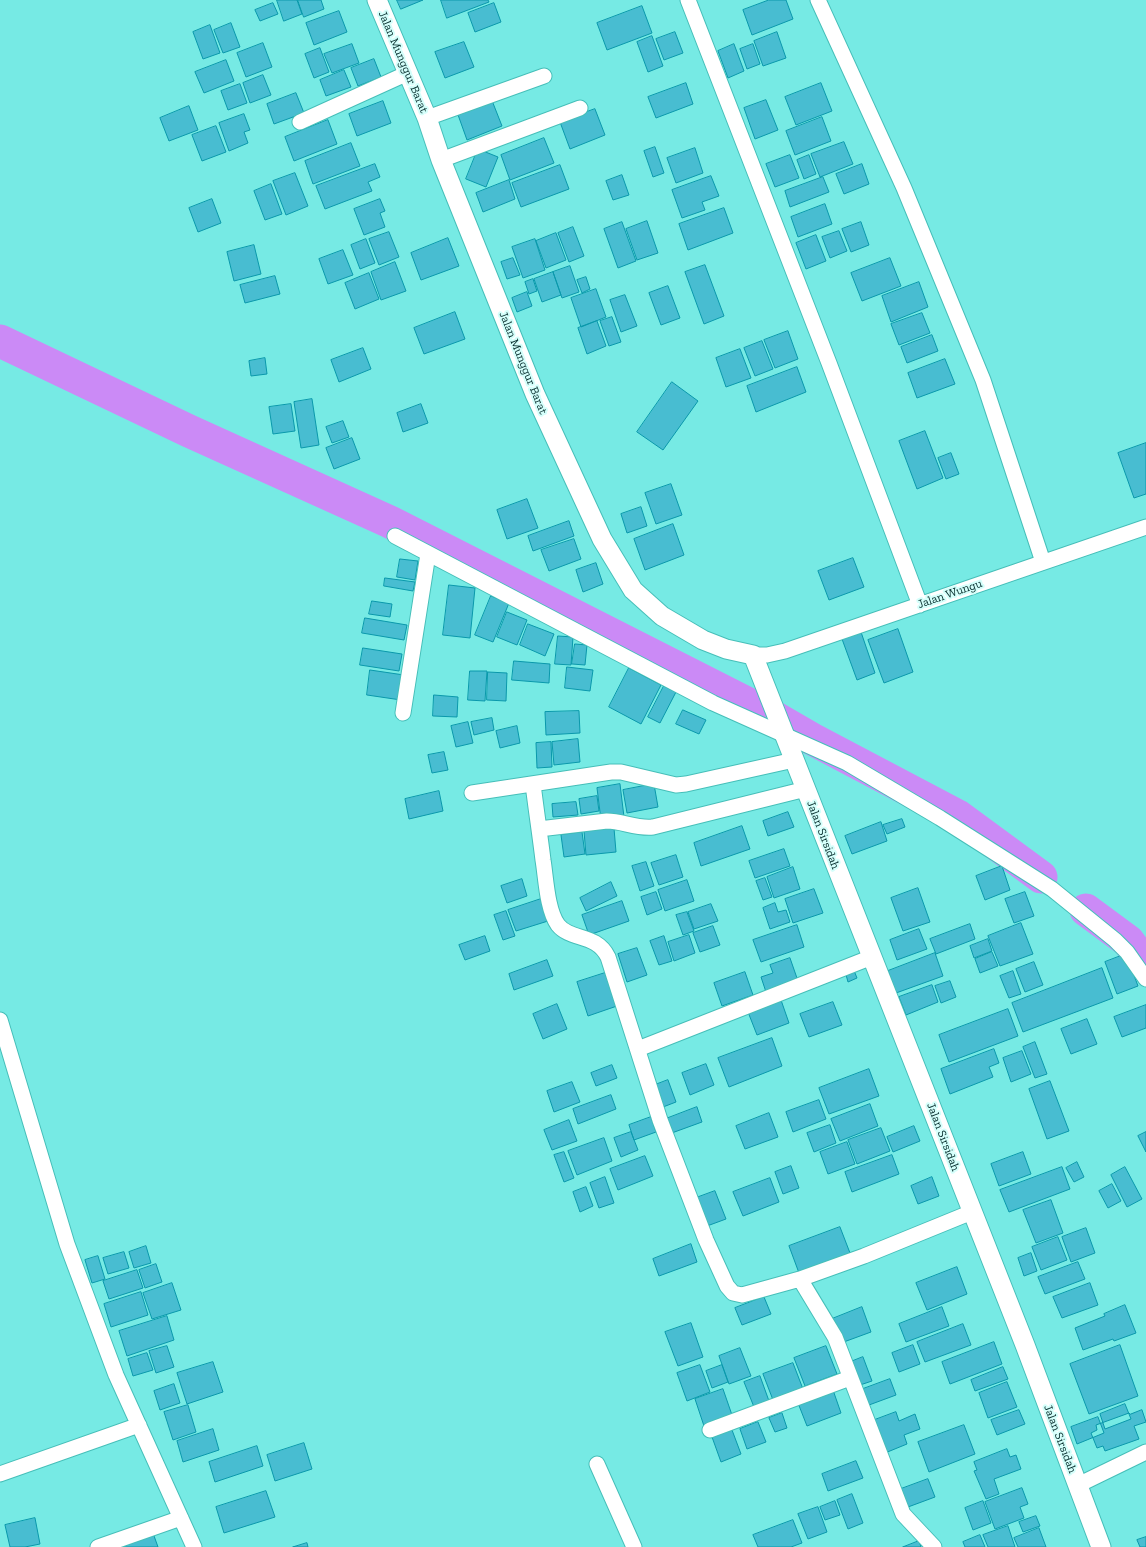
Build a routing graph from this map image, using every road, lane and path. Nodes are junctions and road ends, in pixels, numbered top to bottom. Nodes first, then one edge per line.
1 (377, 0) edge
2 (688, 0) edge
3 (818, 0) edge
4 (408, 73) junction
5 (544, 76) dead end
6 (580, 108) dead end
7 (427, 118) junction
8 (300, 122) dead end
9 (441, 160) junction
10 (1146, 527) edge
11 (395, 536) dead end
12 (428, 554) junction
13 (1043, 562) junction
14 (920, 605) junction
15 (753, 655) junction
16 (403, 714) dead end
17 (783, 731) junction
18 (794, 760) junction
19 (533, 784) junction
20 (806, 789) junction
21 (472, 793) dead end
22 (539, 829) junction
23 (872, 957) junction
24 (1146, 979) edge
25 (0, 1020) edge
26 (638, 1048) junction
27 (972, 1212) junction
28 (800, 1279) junction
29 (850, 1378) junction
30 (139, 1425) junction
31 (710, 1430) dead end
32 (1146, 1452) edge
33 (597, 1464) dead end
34 (0, 1474) edge
35 (1078, 1485) junction
36 (181, 1518) junction
37 (98, 1547) edge
38 (194, 1547) edge
39 (634, 1547) edge
40 (934, 1547) edge
41 (1101, 1547) edge

1 - 4 street, Jalan Munggur Barat
2 - 14 street
3 - 13 street
4 - 7 street, Jalan Munggur Barat
4 - 8 street
5 - 7 street
6 - 9 street
7 - 9 street, Jalan Munggur Barat
9 - 15 street, Jalan Munggur Barat
10 - 13 street, Jalan Wungu
11 - 12 street
12 - 16 street
12 - 17 street
13 - 14 street, Jalan Wungu
14 - 15 street, Jalan Wungu
15 - 17 street, Jalan Sirsidah
17 - 18 street, Jalan Sirsidah
17 - 24 street
18 - 19 street
18 - 20 street, Jalan Sirsidah
19 - 21 street
19 - 22 street
20 - 22 street
20 - 23 street, Jalan Sirsidah
22 - 26 street
23 - 26 street
23 - 27 street, Jalan Sirsidah
25 - 30 street
26 - 28 street
27 - 28 street
27 - 35 street, Jalan Sirsidah
28 - 29 street
29 - 31 street
29 - 40 street
30 - 34 street
30 - 36 street
32 - 35 street
33 - 39 street
35 - 41 street, Jalan Sirsidah
36 - 37 street
36 - 38 street

